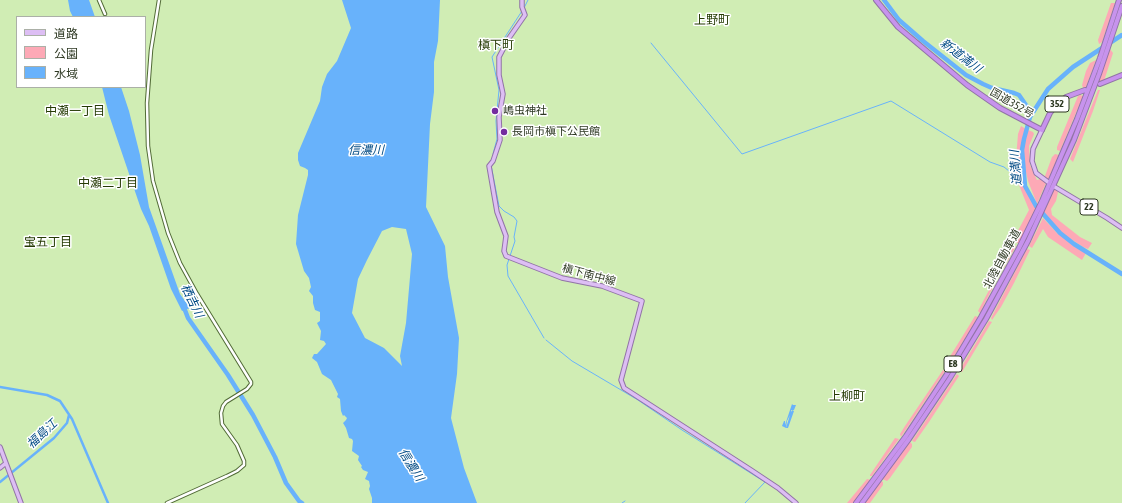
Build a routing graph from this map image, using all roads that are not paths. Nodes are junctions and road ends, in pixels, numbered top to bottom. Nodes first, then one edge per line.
1 (99, 0) edge
2 (159, 0) edge
3 (522, 0) edge
4 (876, 0) edge
5 (1119, 0) edge
6 (1122, 6) edge
7 (105, 14) dead end
8 (1122, 74) edge
9 (1100, 84) dead end
10 (1085, 90) dead end
11 (1042, 130) junction
12 (1048, 182) dead end
13 (1055, 187) dead end
14 (1038, 217) junction
15 (1122, 228) edge
16 (0, 447) edge
17 (6, 463) junction
18 (0, 468) edge
19 (21, 503) edge
20 (167, 503) edge
21 (796, 503) edge
22 (856, 503) edge
23 (862, 503) edge

1 - 7 street
2 - 20 street
3 - 21 main road, 槇下南中線
4 - 11 highway, 国道352号
5 - 14 highway, 北陸自動車道 / E8
6 - 14 highway, 北陸自動車道 / E8
8 - 9 highway
10 - 11 highway, 国道352号 / 352
11 - 12 main road
13 - 15 main road, 22
14 - 22 highway, 北陸自動車道 / E8
14 - 23 highway, 北陸自動車道 / E8
16 - 17 main road
17 - 18 main road
17 - 19 main road

